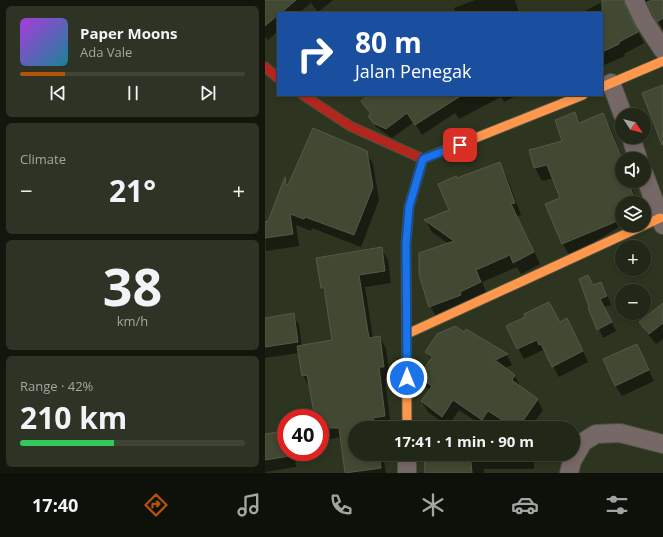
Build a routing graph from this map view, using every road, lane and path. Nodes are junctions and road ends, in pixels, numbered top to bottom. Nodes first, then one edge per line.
1 (634, 0) edge
2 (663, 50) edge
3 (663, 61) edge
4 (265, 67) edge
5 (277, 77) edge
6 (607, 85) edge
7 (305, 96) edge
8 (581, 96) edge
9 (619, 108) edge
10 (423, 159) junction
11 (649, 188) edge
12 (661, 221) edge
13 (407, 334) junction
14 (407, 421) edge
15 (663, 444) edge
16 (407, 461) edge
17 (407, 473) edge
18 (569, 473) edge

1 - 2 street
3 - 6 street
4 - 5 street
6 - 9 street
7 - 10 street
8 - 10 street
10 - 13 street
11 - 12 street
12 - 13 street
13 - 14 street
15 - 18 street
16 - 17 street

